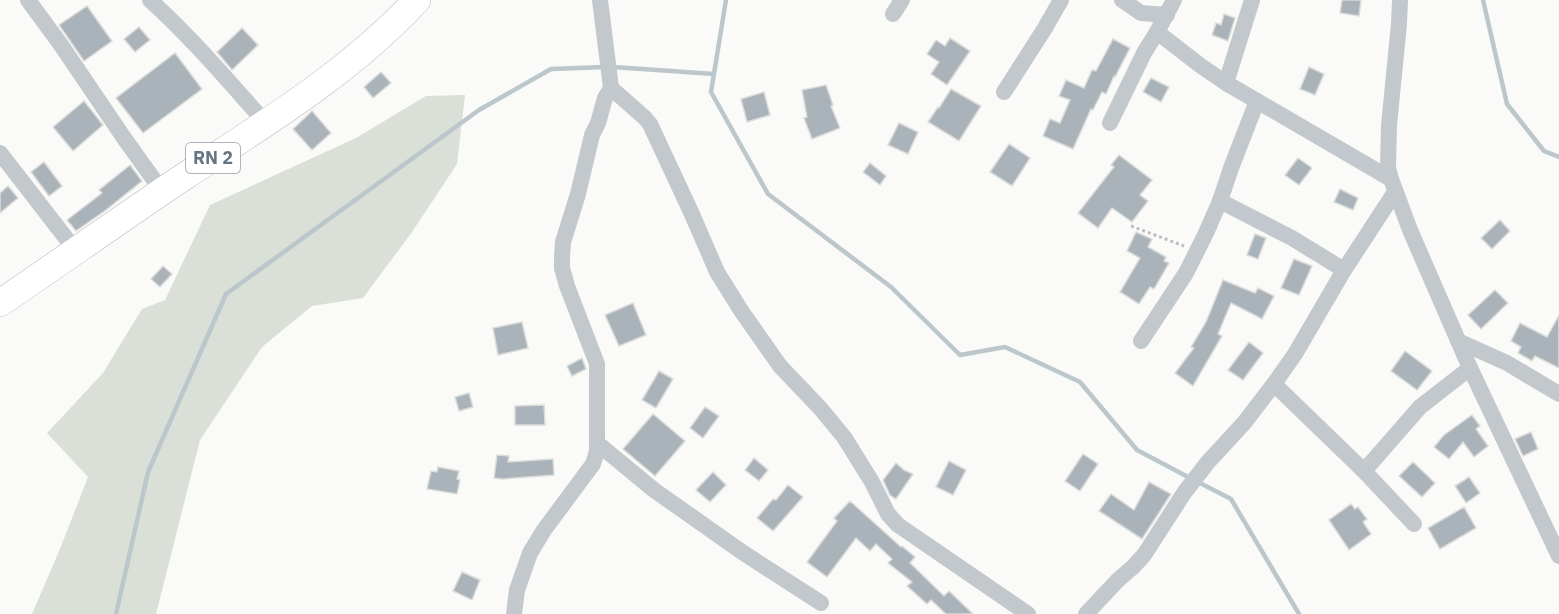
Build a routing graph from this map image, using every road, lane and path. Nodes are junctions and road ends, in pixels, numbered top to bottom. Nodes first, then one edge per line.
1 (28, 0) edge
2 (150, 0) edge
3 (417, 0) edge
4 (600, 0) edge
5 (1061, 0) edge
6 (1122, 0) edge
7 (1252, 0) edge
8 (1400, 0) edge
9 (1170, 8) edge
10 (1157, 32) junction
11 (1226, 83) junction
12 (611, 88) junction
13 (1004, 92) dead end
14 (1257, 101) junction
15 (266, 123) junction
16 (1110, 123) dead end
17 (0, 153) edge
18 (1393, 186) junction
19 (162, 192) junction
20 (1220, 201) junction
21 (1131, 226) dead end
22 (76, 251) junction
23 (1197, 251) junction
24 (1344, 270) junction
25 (0, 303) edge
26 (1142, 341) dead end
27 (1458, 341) junction
28 (1470, 368) junction
29 (1274, 384) junction
30 (1559, 394) edge
31 (597, 443) junction
32 (1364, 471) junction
33 (1414, 524) dead end
34 (1559, 556) edge
35 (821, 603) dead end
36 (514, 614) edge
37 (1028, 614) edge
38 (1086, 614) edge

1 - 19 street
2 - 15 street
3 - 15 highway, RN 2
4 - 12 street
5 - 13 street
6 - 9 street
7 - 11 street
8 - 18 street
9 - 10 street
10 - 11 street
10 - 16 street
11 - 14 street
12 - 31 street
12 - 37 street
14 - 18 street
14 - 20 street
15 - 19 highway, RN 2
17 - 22 street
18 - 24 street
18 - 27 street
19 - 22 highway, RN 2
20 - 23 street
20 - 24 street
21 - 23 path
22 - 25 highway, RN 2
23 - 26 street
24 - 29 street
27 - 28 street
27 - 30 street
28 - 32 street
28 - 34 street
29 - 32 street
29 - 38 street
31 - 35 street
31 - 36 street
32 - 33 street

